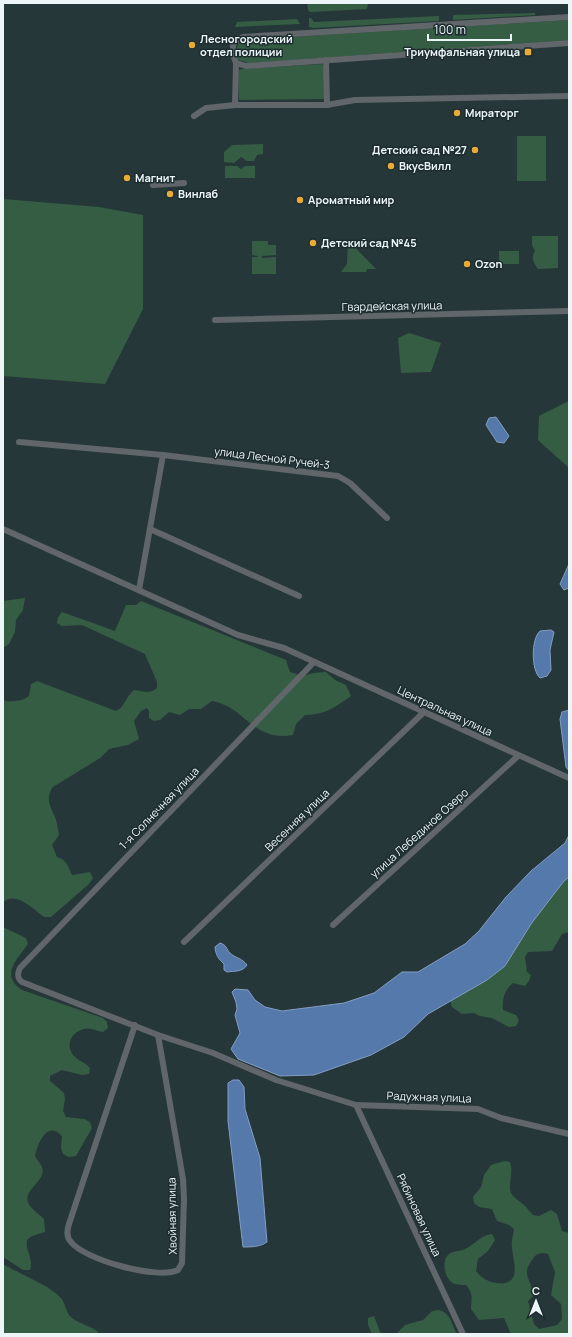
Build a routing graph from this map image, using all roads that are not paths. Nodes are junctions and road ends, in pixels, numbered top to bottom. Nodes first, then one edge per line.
1 (569, 17) edge
2 (569, 43) edge
3 (326, 60) junction
4 (236, 63) junction
5 (569, 96) edge
6 (235, 105) junction
7 (327, 105) junction
8 (194, 116) dead end
9 (184, 183) dead end
10 (153, 185) dead end
11 (569, 311) edge
12 (215, 320) dead end
13 (20, 442) dead end
14 (163, 455) junction
15 (387, 518) dead end
16 (3, 529) edge
17 (150, 529) junction
18 (139, 590) junction
19 (299, 596) dead end
20 (314, 662) junction
21 (424, 712) junction
22 (518, 756) junction
23 (569, 778) edge
24 (333, 925) dead end
25 (184, 942) dead end
26 (20, 968) joint
27 (135, 1025) junction
28 (158, 1035) junction
29 (356, 1105) junction
30 (569, 1134) edge
31 (464, 1334) edge

1 - 4 street
2 - 3 street
3 - 4 street
3 - 7 street
4 - 6 street
5 - 7 street
6 - 7 street
6 - 8 street
9 - 10 street
11 - 12 street, Гвардейская улица
13 - 14 street, улица Лесной Ручей-3
14 - 15 street, улица Лесной Ручей-3
14 - 17 street
16 - 18 street, Центральная улица
17 - 18 street
17 - 19 street
18 - 20 street, Центральная улица
20 - 21 street, Центральная улица
20 - 26 street, 1-я Солнечная улица
21 - 22 street, Центральная улица
21 - 25 street, Весенняя улица
22 - 23 street, Центральная улица
22 - 24 street, улица Лебединое Озеро
26 - 27 street, Радужная улица
27 - 28 street, Радужная улица
27 - 28 street, Хвойная улица
28 - 29 street, Радужная улица
29 - 30 street, Радужная улица
29 - 31 street, Рябиновая улица

